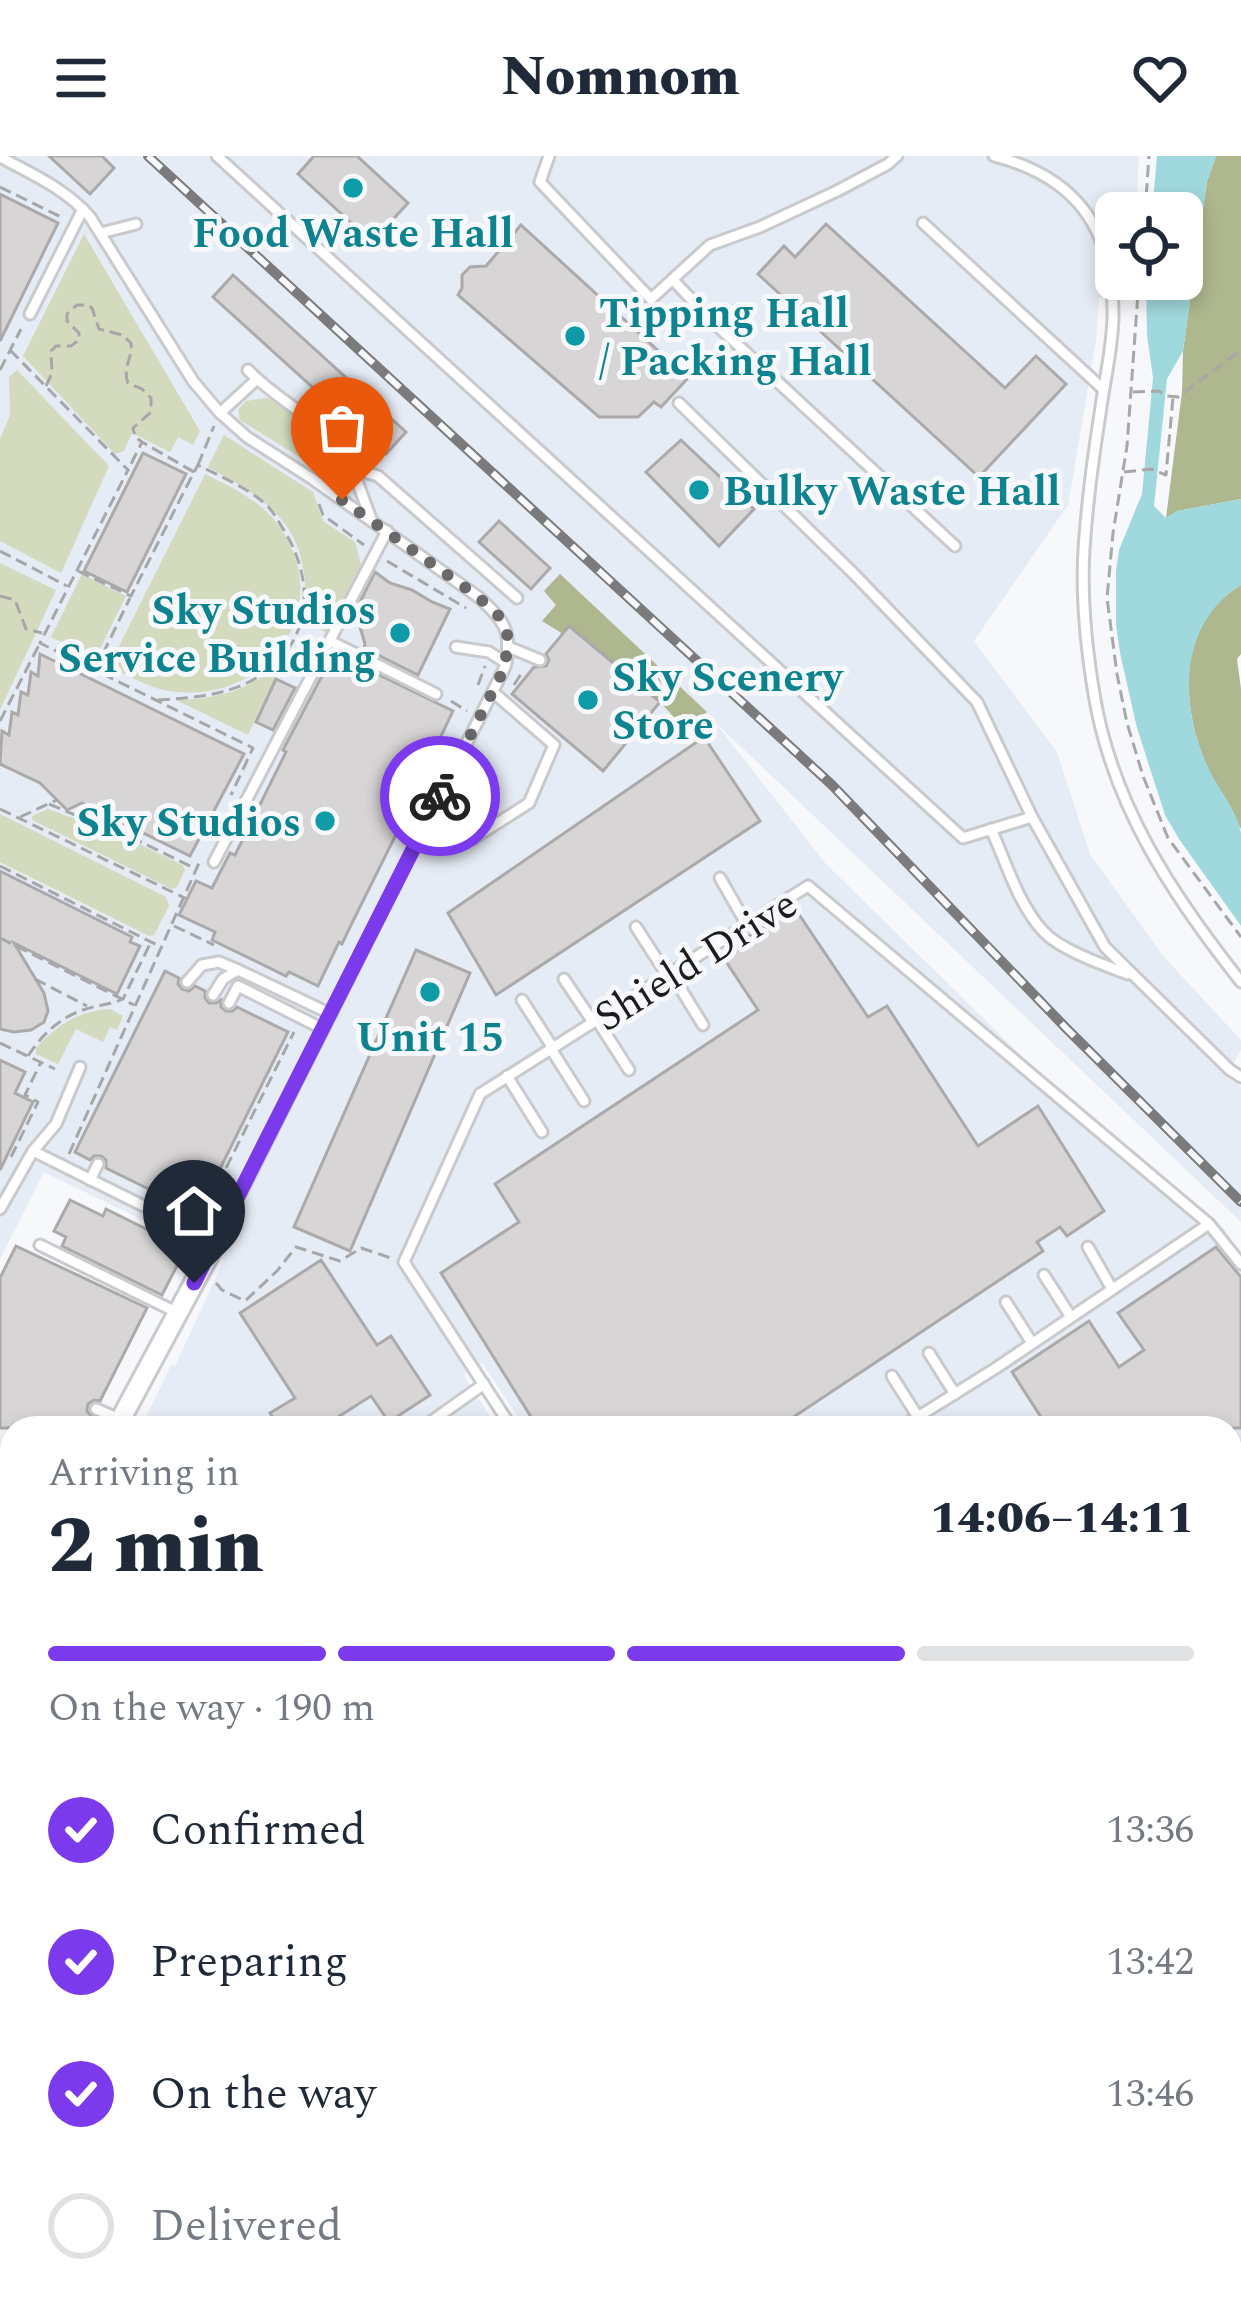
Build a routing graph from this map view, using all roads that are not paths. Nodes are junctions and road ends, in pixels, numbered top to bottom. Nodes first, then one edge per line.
1 (217, 156) edge
2 (549, 156) edge
3 (897, 156) edge
4 (994, 156) edge
5 (0, 157) edge
6 (83, 209) junction
7 (923, 223) dead end
8 (136, 224) dead end
9 (100, 233) junction
10 (673, 280) junction
11 (30, 314) road end
12 (248, 370) dead end
13 (257, 380) junction
14 (1103, 389) junction
15 (679, 403) dead end
16 (217, 419) junction
17 (352, 468) junction
18 (372, 521) junction
19 (387, 531) junction
20 (955, 546) dead end
21 (518, 598) dead end
22 (330, 641) junction
23 (456, 647) dead end
24 (508, 647) junction
25 (540, 660) dead end
26 (506, 663) junction
27 (493, 692) junction
28 (436, 694) dead end
29 (1032, 817) junction
30 (991, 829) junction
31 (474, 838) dead end
32 (214, 862) dead end
33 (720, 878) dead end
34 (747, 925) junction
35 (636, 927) dead end
36 (238, 970) junction
37 (669, 974) junction
38 (1135, 976) junction
39 (564, 979) dead end
40 (187, 982) dead end
41 (1241, 982) edge
42 (213, 994) dead end
43 (522, 1000) dead end
44 (230, 1003) dead end
45 (331, 1014) junction
46 (595, 1021) junction
47 (703, 1025) dead end
48 (323, 1029) junction
49 (552, 1048) junction
50 (80, 1067) dead end
51 (628, 1070) dead end
52 (507, 1076) junction
53 (1241, 1077) edge
54 (584, 1102) dead end
55 (542, 1132) dead end
56 (33, 1151) junction
57 (98, 1164) dead end
58 (91, 1180) junction
59 (175, 1202) dead end
60 (0, 1209) edge
61 (167, 1218) junction
62 (1209, 1223) junction
63 (40, 1245) dead end
64 (1088, 1247) dead end
65 (213, 1248) junction
66 (1241, 1264) edge
67 (1045, 1275) dead end
68 (1112, 1289) junction
69 (1006, 1302) dead end
70 (178, 1313) junction
71 (1071, 1317) junction
72 (1032, 1343) junction
73 (929, 1353) dead end
74 (892, 1376) dead end
75 (484, 1384) junction
76 (955, 1394) junction
77 (96, 1409) dead end
78 (106, 1416) edge
79 (122, 1416) edge
80 (439, 1416) edge
81 (504, 1416) edge
82 (916, 1416) edge
83 (919, 1416) edge

1 - 30 lane
2 - 10 lane
3 - 10 lane
4 - 14 lane
5 - 6 lane
6 - 9 lane
6 - 11 lane
7 - 14 lane
8 - 9 lane
9 - 16 lane
10 - 20 lane
12 - 13 lane
13 - 16 lane
13 - 17 lane
14 - 41 lane
15 - 29 lane
16 - 18 lane
17 - 18 lane
17 - 21 lane
18 - 19 lane
19 - 22 lane
19 - 24 lane
22 - 28 lane
22 - 32 lane
23 - 26 lane
24 - 25 lane
24 - 26 lane
26 - 27 lane
27 - 31 lane
27 - 45 lane
29 - 30 lane
29 - 38 lane
30 - 38 lane
33 - 34 lane
34 - 37 lane, Shield Drive
34 - 62 lane, Shield Drive
35 - 37 lane
36 - 40 lane
36 - 42 lane
36 - 45 lane
37 - 46 lane, Shield Drive
37 - 47 lane
38 - 53 lane
39 - 46 lane
43 - 49 lane
44 - 48 lane
45 - 48 lane
46 - 49 lane, Shield Drive
46 - 51 lane
48 - 65 lane
49 - 52 lane, Shield Drive
49 - 54 lane
50 - 56 lane
52 - 55 lane
52 - 75 lane, Shield Drive
56 - 58 lane
56 - 60 lane
57 - 58 lane
58 - 61 lane
59 - 61 lane
61 - 65 lane
62 - 66 lane, Shield Drive
62 - 68 lane
63 - 70 lane
64 - 68 lane
65 - 70 street
67 - 71 lane
68 - 71 lane
69 - 72 lane
70 - 79 street
71 - 72 lane
72 - 76 lane
73 - 76 lane
74 - 82 lane
75 - 80 lane
75 - 81 lane
76 - 83 lane
77 - 78 lane

